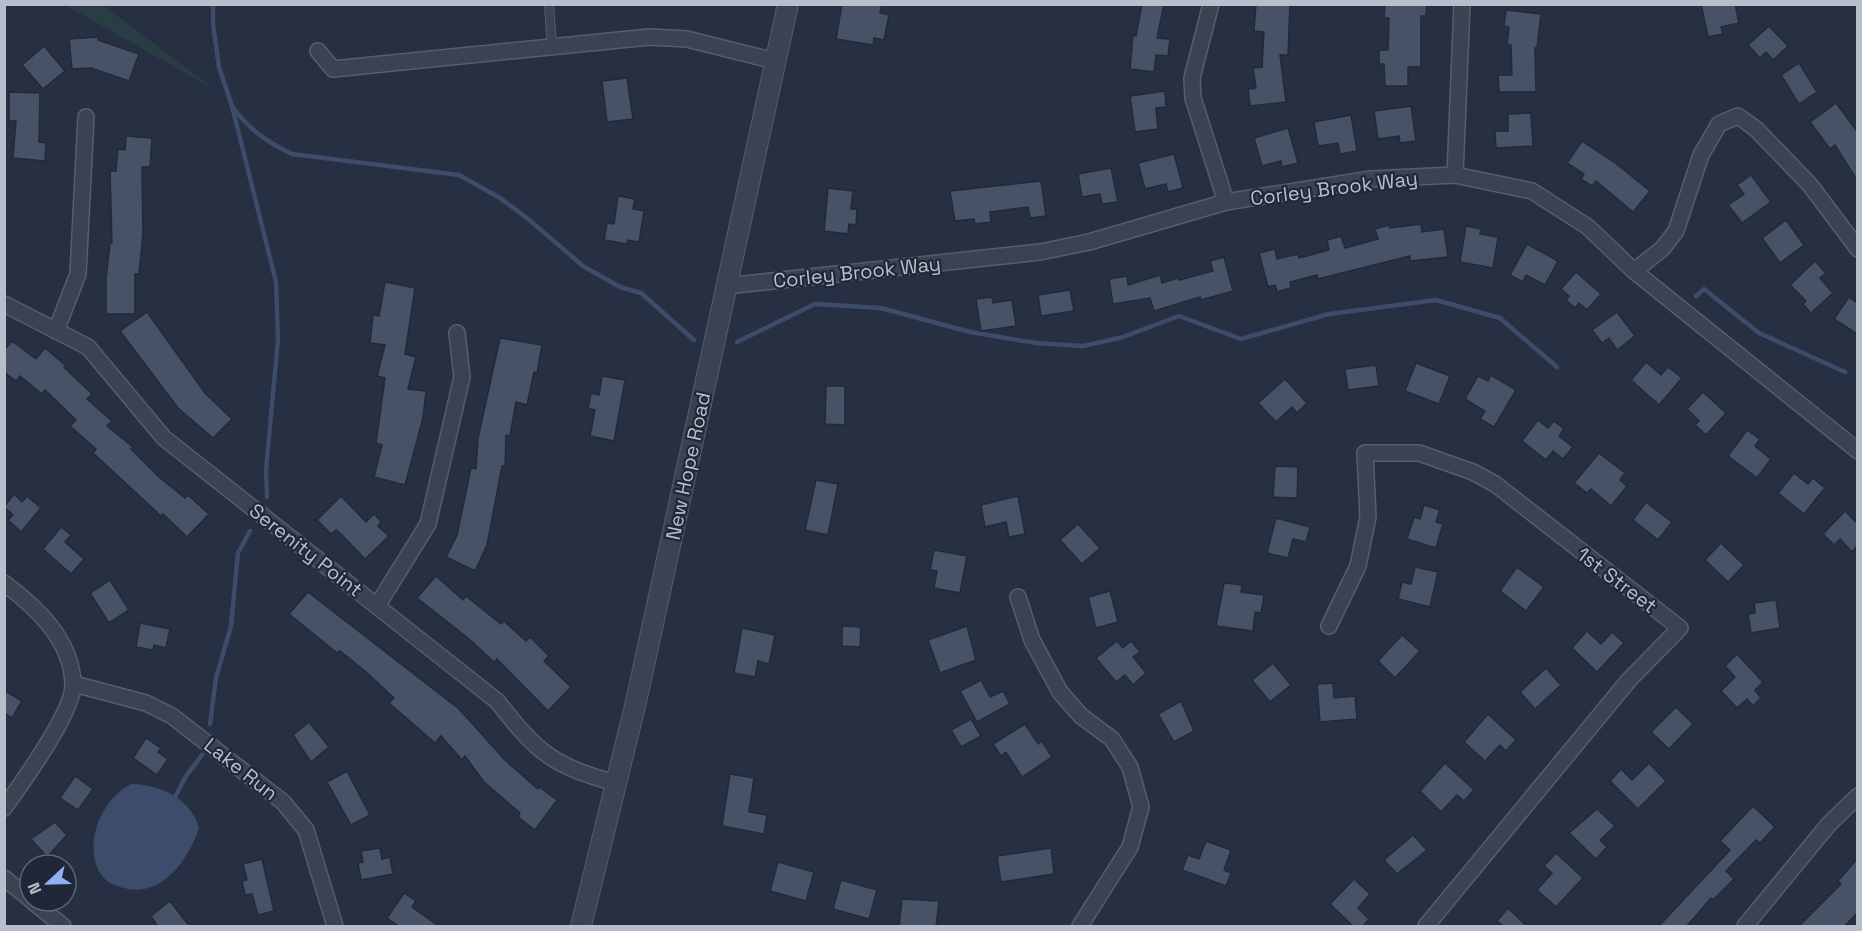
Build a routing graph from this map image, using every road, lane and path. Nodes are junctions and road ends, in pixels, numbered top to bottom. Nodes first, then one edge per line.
1 (549, 4) edge
2 (788, 4) edge
3 (1211, 4) edge
4 (1462, 4) edge
5 (552, 47) junction
6 (318, 51) dead end
7 (775, 61) junction
8 (86, 117) dead end
9 (1455, 175) junction
10 (1226, 202) junction
11 (1857, 249) edge
12 (1635, 271) junction
13 (726, 286) junction
14 (4, 304) edge
15 (56, 331) junction
16 (457, 333) dead end
17 (1857, 451) edge
18 (4, 582) edge
19 (1018, 597) dead end
20 (377, 606) junction
21 (1329, 626) dead end
22 (74, 684) junction
23 (617, 783) junction
24 (1857, 796) edge
25 (4, 808) edge
26 (4, 878) edge
27 (18, 889) edge
28 (46, 913) edge
29 (63, 927) edge
30 (335, 927) edge
31 (581, 927) edge
32 (1080, 927) edge
33 (1426, 927) edge
34 (1744, 927) edge

1 - 5 lane
2 - 7 street, New Hope Road
3 - 10 street
4 - 9 street
5 - 6 street
5 - 7 street
7 - 13 street, New Hope Road
8 - 15 street
9 - 10 street, Corley Brook Way
9 - 12 street, Corley Brook Way
10 - 13 street, Corley Brook Way
11 - 12 street
12 - 17 street, Corley Brook Way
13 - 23 street, New Hope Road
14 - 15 street, Serenity Point
15 - 20 street, Serenity Point
16 - 20 street
18 - 22 street
19 - 32 street
20 - 23 street, Serenity Point
21 - 33 street, 1st Street
22 - 25 street
22 - 30 street, Lake Run
23 - 31 street, New Hope Road
24 - 34 street
26 - 27 street
28 - 29 street

